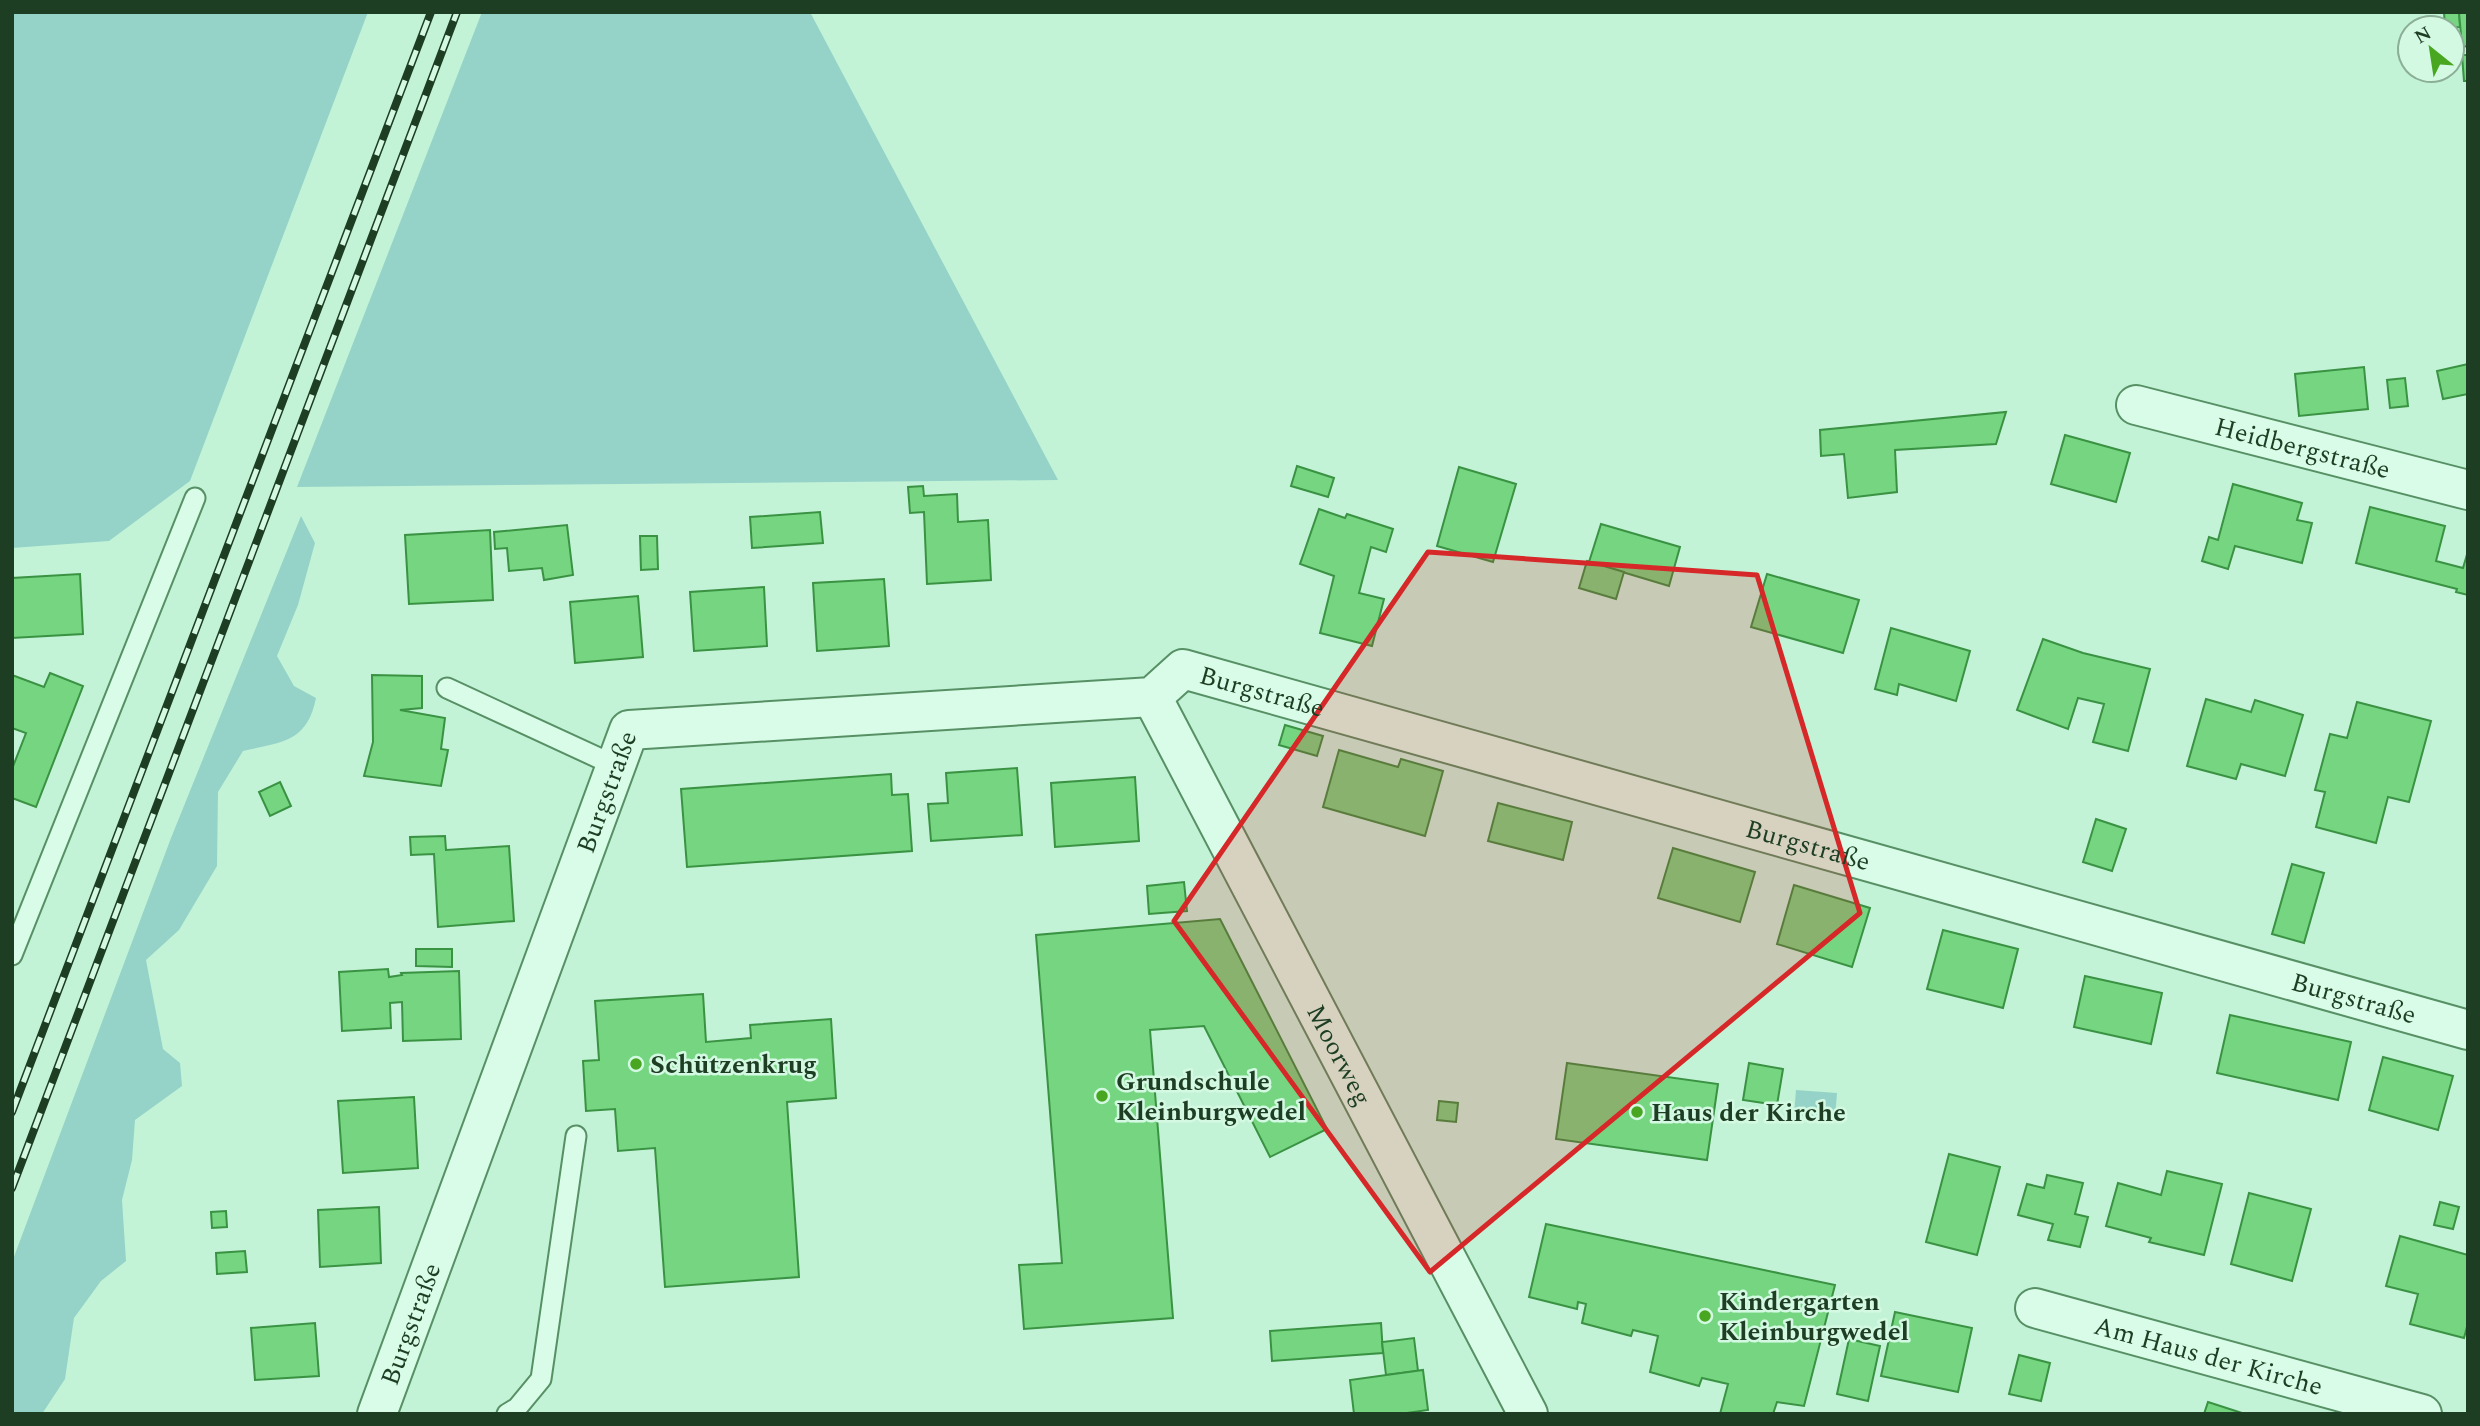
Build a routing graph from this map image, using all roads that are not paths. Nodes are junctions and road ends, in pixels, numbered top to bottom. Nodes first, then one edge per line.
1 (2136, 405) dead end
2 (2468, 490) edge
3 (195, 498) dead end
4 (447, 688) dead end
5 (1152, 697) junction
6 (616, 766) junction
7 (12, 955) edge
8 (2468, 1030) edge
9 (576, 1136) dead end
10 (2035, 1308) dead end
11 (377, 1414) edge
12 (507, 1414) edge
13 (1528, 1414) edge
14 (2421, 1414) edge

1 - 2 street, Heidbergstraße
3 - 7 lane
4 - 6 lane
5 - 6 street, Burgstraße
5 - 8 street, Burgstraße
5 - 13 street, Moorweg
6 - 11 street, Burgstraße
9 - 12 lane
10 - 14 street, Am Haus der Kirche

